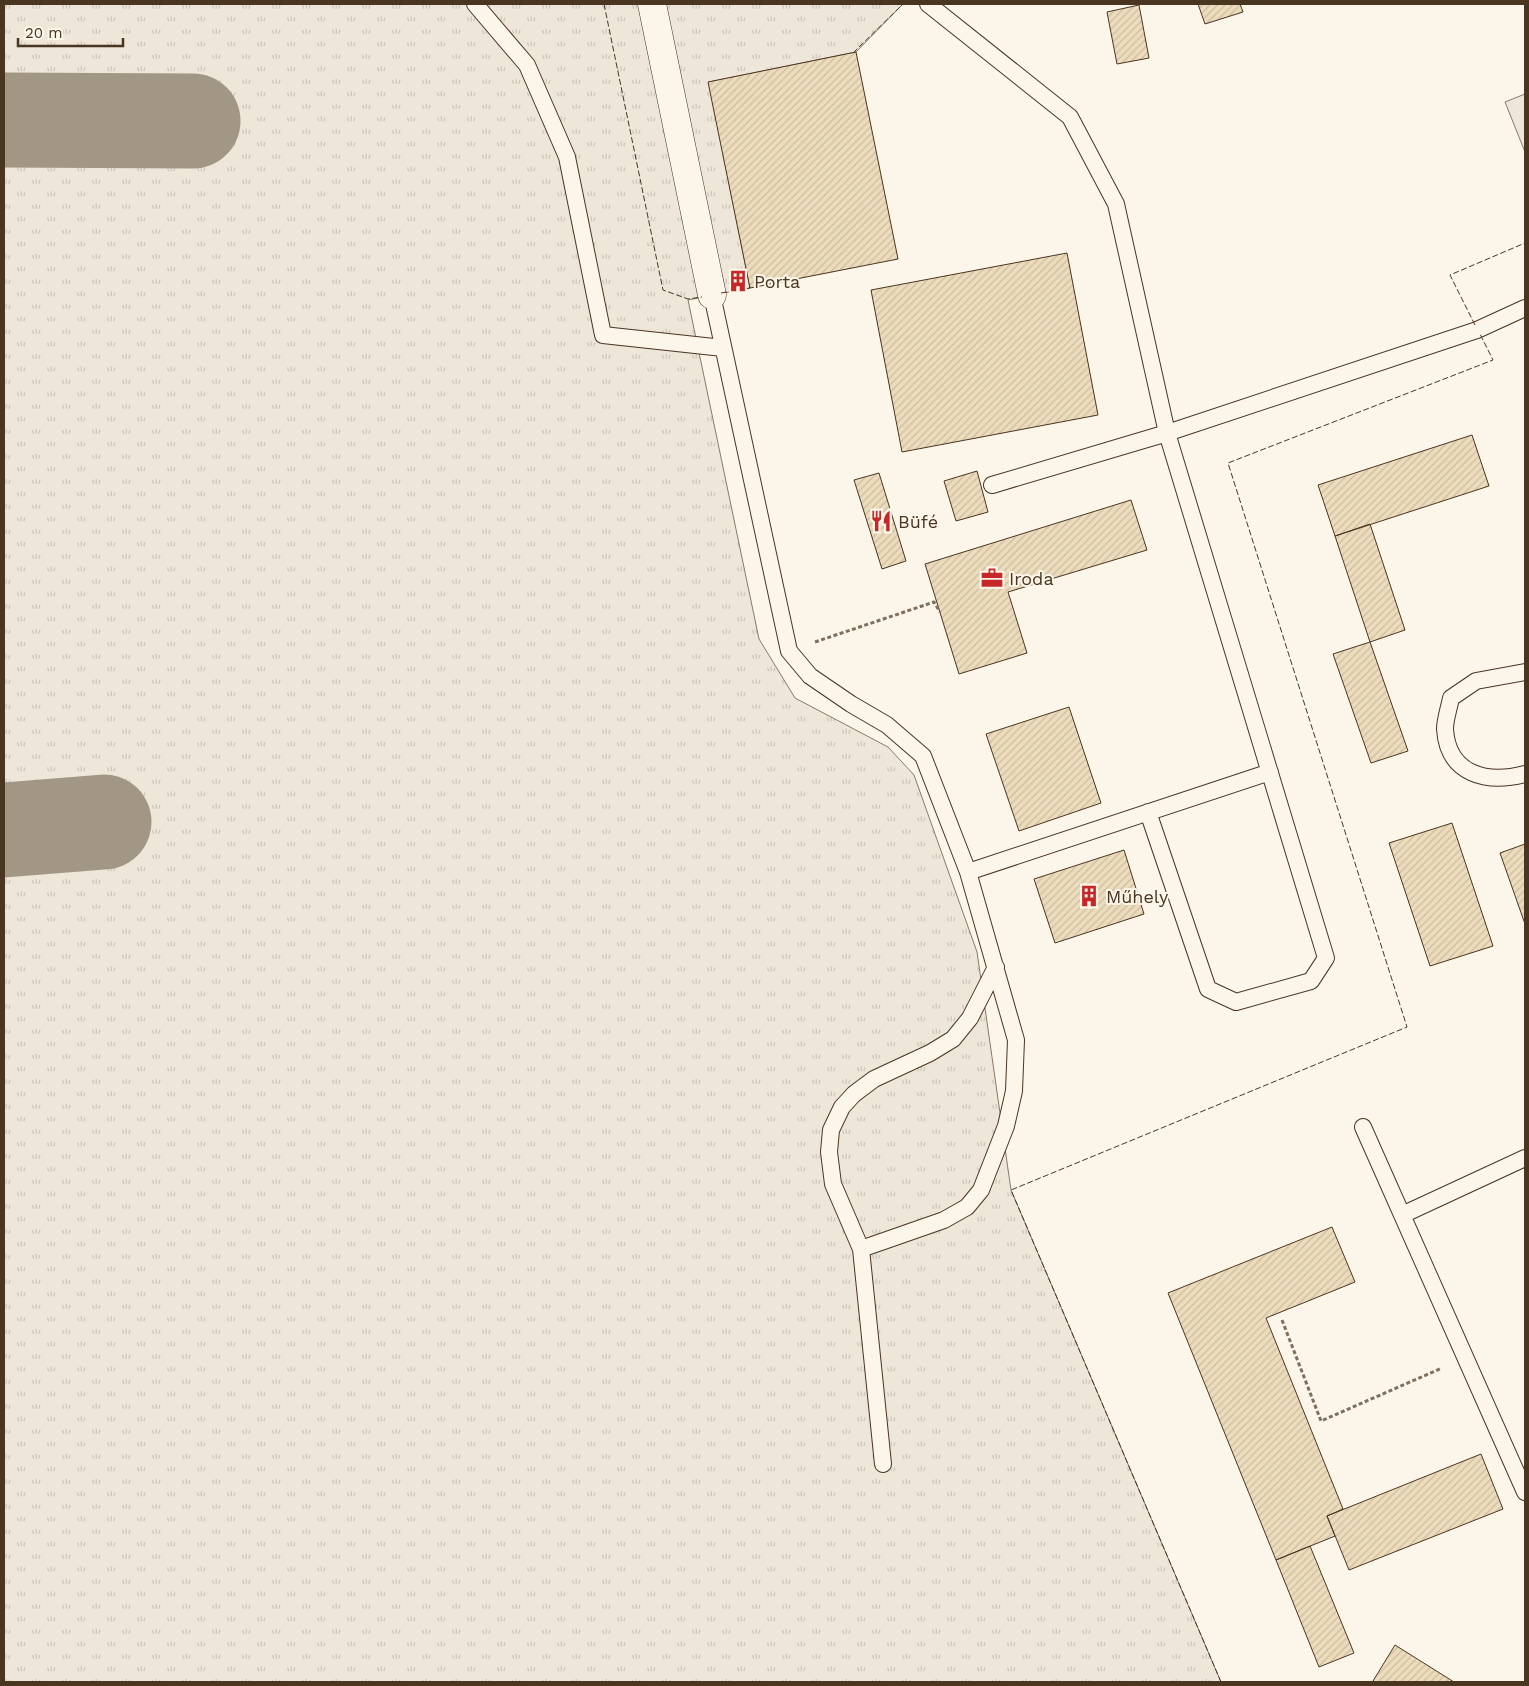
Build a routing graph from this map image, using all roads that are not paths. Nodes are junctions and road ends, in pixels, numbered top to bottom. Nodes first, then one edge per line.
1 (475, 4) edge
2 (652, 4) edge
3 (928, 4) edge
4 (712, 295) joint
5 (1525, 308) edge
6 (723, 348) junction
7 (1167, 433) junction
8 (992, 486) dead end
9 (1525, 672) edge
10 (1270, 772) junction
11 (1525, 774) edge
12 (1148, 812) junction
13 (968, 872) junction
14 (996, 967) junction
15 (1363, 1127) dead end
16 (1525, 1158) edge
17 (1402, 1215) junction
18 (861, 1249) junction
19 (883, 1464) dead end
20 (1525, 1492) edge

1 - 6 lane
2 - 4 street
3 - 7 lane
4 - 6 lane
5 - 7 lane
6 - 13 lane
7 - 8 lane
7 - 10 lane
9 - 11 lane
10 - 12 lane
10 - 12 lane
12 - 13 lane
13 - 14 lane
14 - 18 lane
14 - 18 lane
15 - 17 lane
16 - 17 lane
17 - 20 lane
18 - 19 lane

